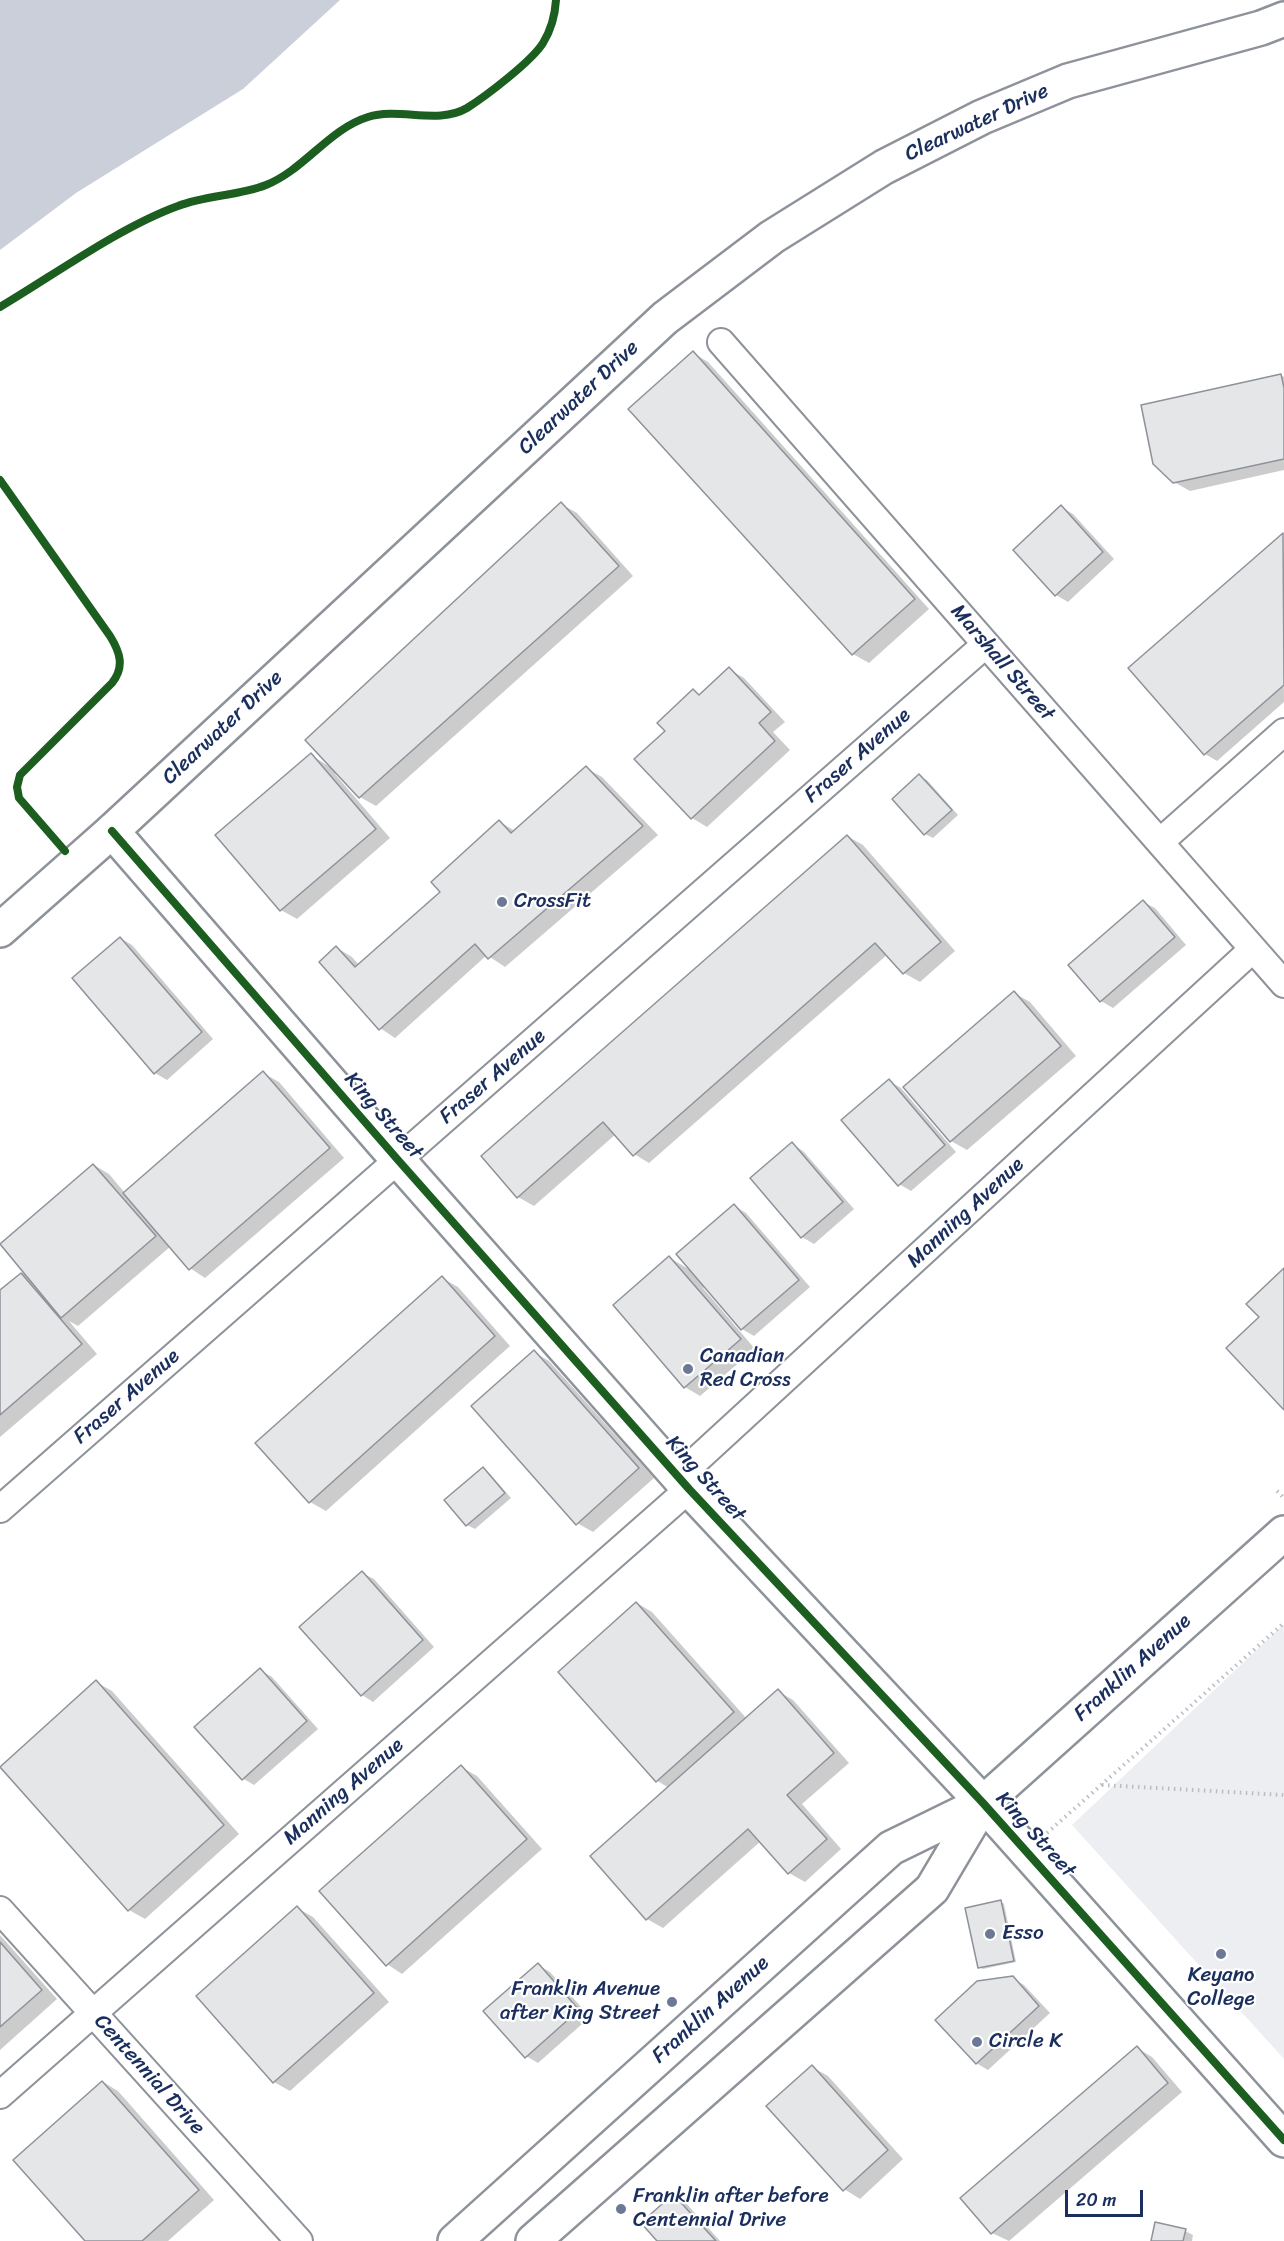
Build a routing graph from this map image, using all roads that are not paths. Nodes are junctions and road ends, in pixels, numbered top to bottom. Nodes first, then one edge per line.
1 (1276, 24) edge
2 (721, 342) dead end
3 (986, 645) junction
4 (1284, 732) edge
5 (112, 831) junction
6 (1160, 842) junction
7 (0, 930) edge
8 (1253, 949) junction
9 (1284, 984) edge
10 (398, 1160) junction
11 (684, 1483) junction
12 (0, 1509) edge
13 (1284, 1533) edge
14 (983, 1803) junction
15 (0, 1910) edge
16 (93, 2013) junction
17 (0, 2095) edge
18 (1284, 2140) edge
19 (299, 2241) edge
20 (455, 2241) edge
21 (533, 2241) edge

1 - 5 main road, Clearwater Drive
2 - 3 street, Marshall Street
3 - 6 street, Marshall Street
3 - 10 street, Fraser Avenue
4 - 6 street
5 - 7 main road, Clearwater Drive
5 - 10 main road, King Street
6 - 8 street, Marshall Street
8 - 9 street, Marshall Street
8 - 11 street, Manning Avenue
10 - 11 main road, King Street
10 - 12 street, Fraser Avenue
11 - 14 main road, King Street
11 - 16 street, Manning Avenue
13 - 14 main road, Franklin Avenue
14 - 18 main road, King Street
14 - 20 main road, Franklin Avenue
14 - 21 main road, Franklin Avenue
15 - 16 street, Centennial Drive
16 - 17 street, Manning Avenue
16 - 19 street, Centennial Drive

